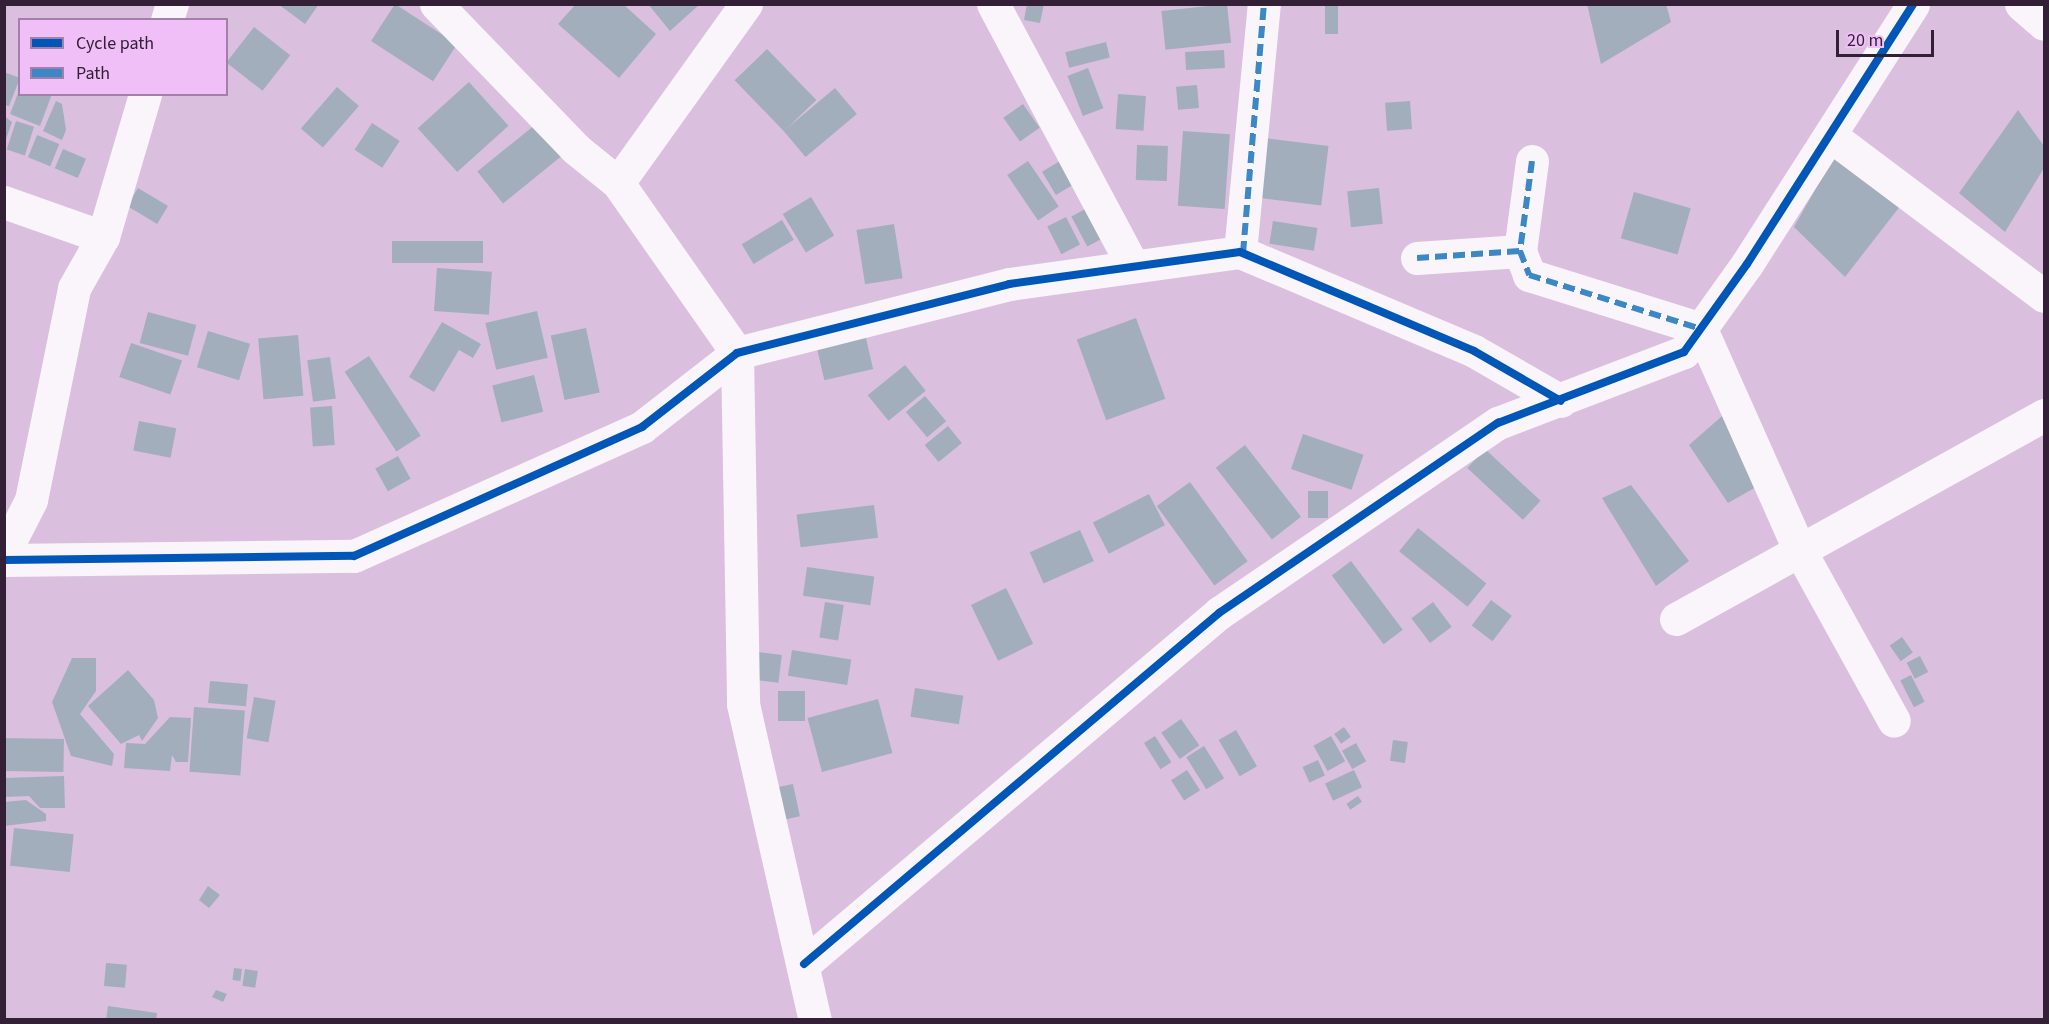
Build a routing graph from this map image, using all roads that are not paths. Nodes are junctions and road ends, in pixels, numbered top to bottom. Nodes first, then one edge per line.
1 (436, 4) edge
2 (746, 4) edge
3 (993, 4) edge
4 (1264, 4) edge
5 (1913, 4) edge
6 (2021, 4) edge
7 (2044, 24) edge
8 (144, 96) edge
9 (1831, 136) junction
10 (1532, 160) dead end
11 (618, 183) junction
12 (4, 202) edge
13 (103, 237) junction
14 (1520, 251) junction
15 (1239, 252) junction
16 (1417, 258) dead end
17 (1132, 264) junction
18 (2044, 296) edge
19 (1701, 329) junction
20 (737, 353) junction
21 (1561, 401) junction
22 (2044, 416) edge
23 (1799, 549) junction
24 (4, 553) edge
25 (4, 560) edge
26 (1676, 619) dead end
27 (1894, 721) dead end
28 (804, 964) junction
29 (815, 1020) edge

1 - 11 street
2 - 11 street
3 - 17 street
4 - 15 street
5 - 9 street
6 - 7 street
8 - 13 street
9 - 18 street
9 - 19 street
10 - 14 street
11 - 20 street
12 - 13 street
13 - 24 street
14 - 16 street
14 - 19 street
15 - 17 street
15 - 21 street
17 - 20 street
19 - 21 street
19 - 23 street
20 - 25 street
20 - 28 street
21 - 28 street
22 - 23 street
23 - 26 street
23 - 27 street
28 - 29 street

